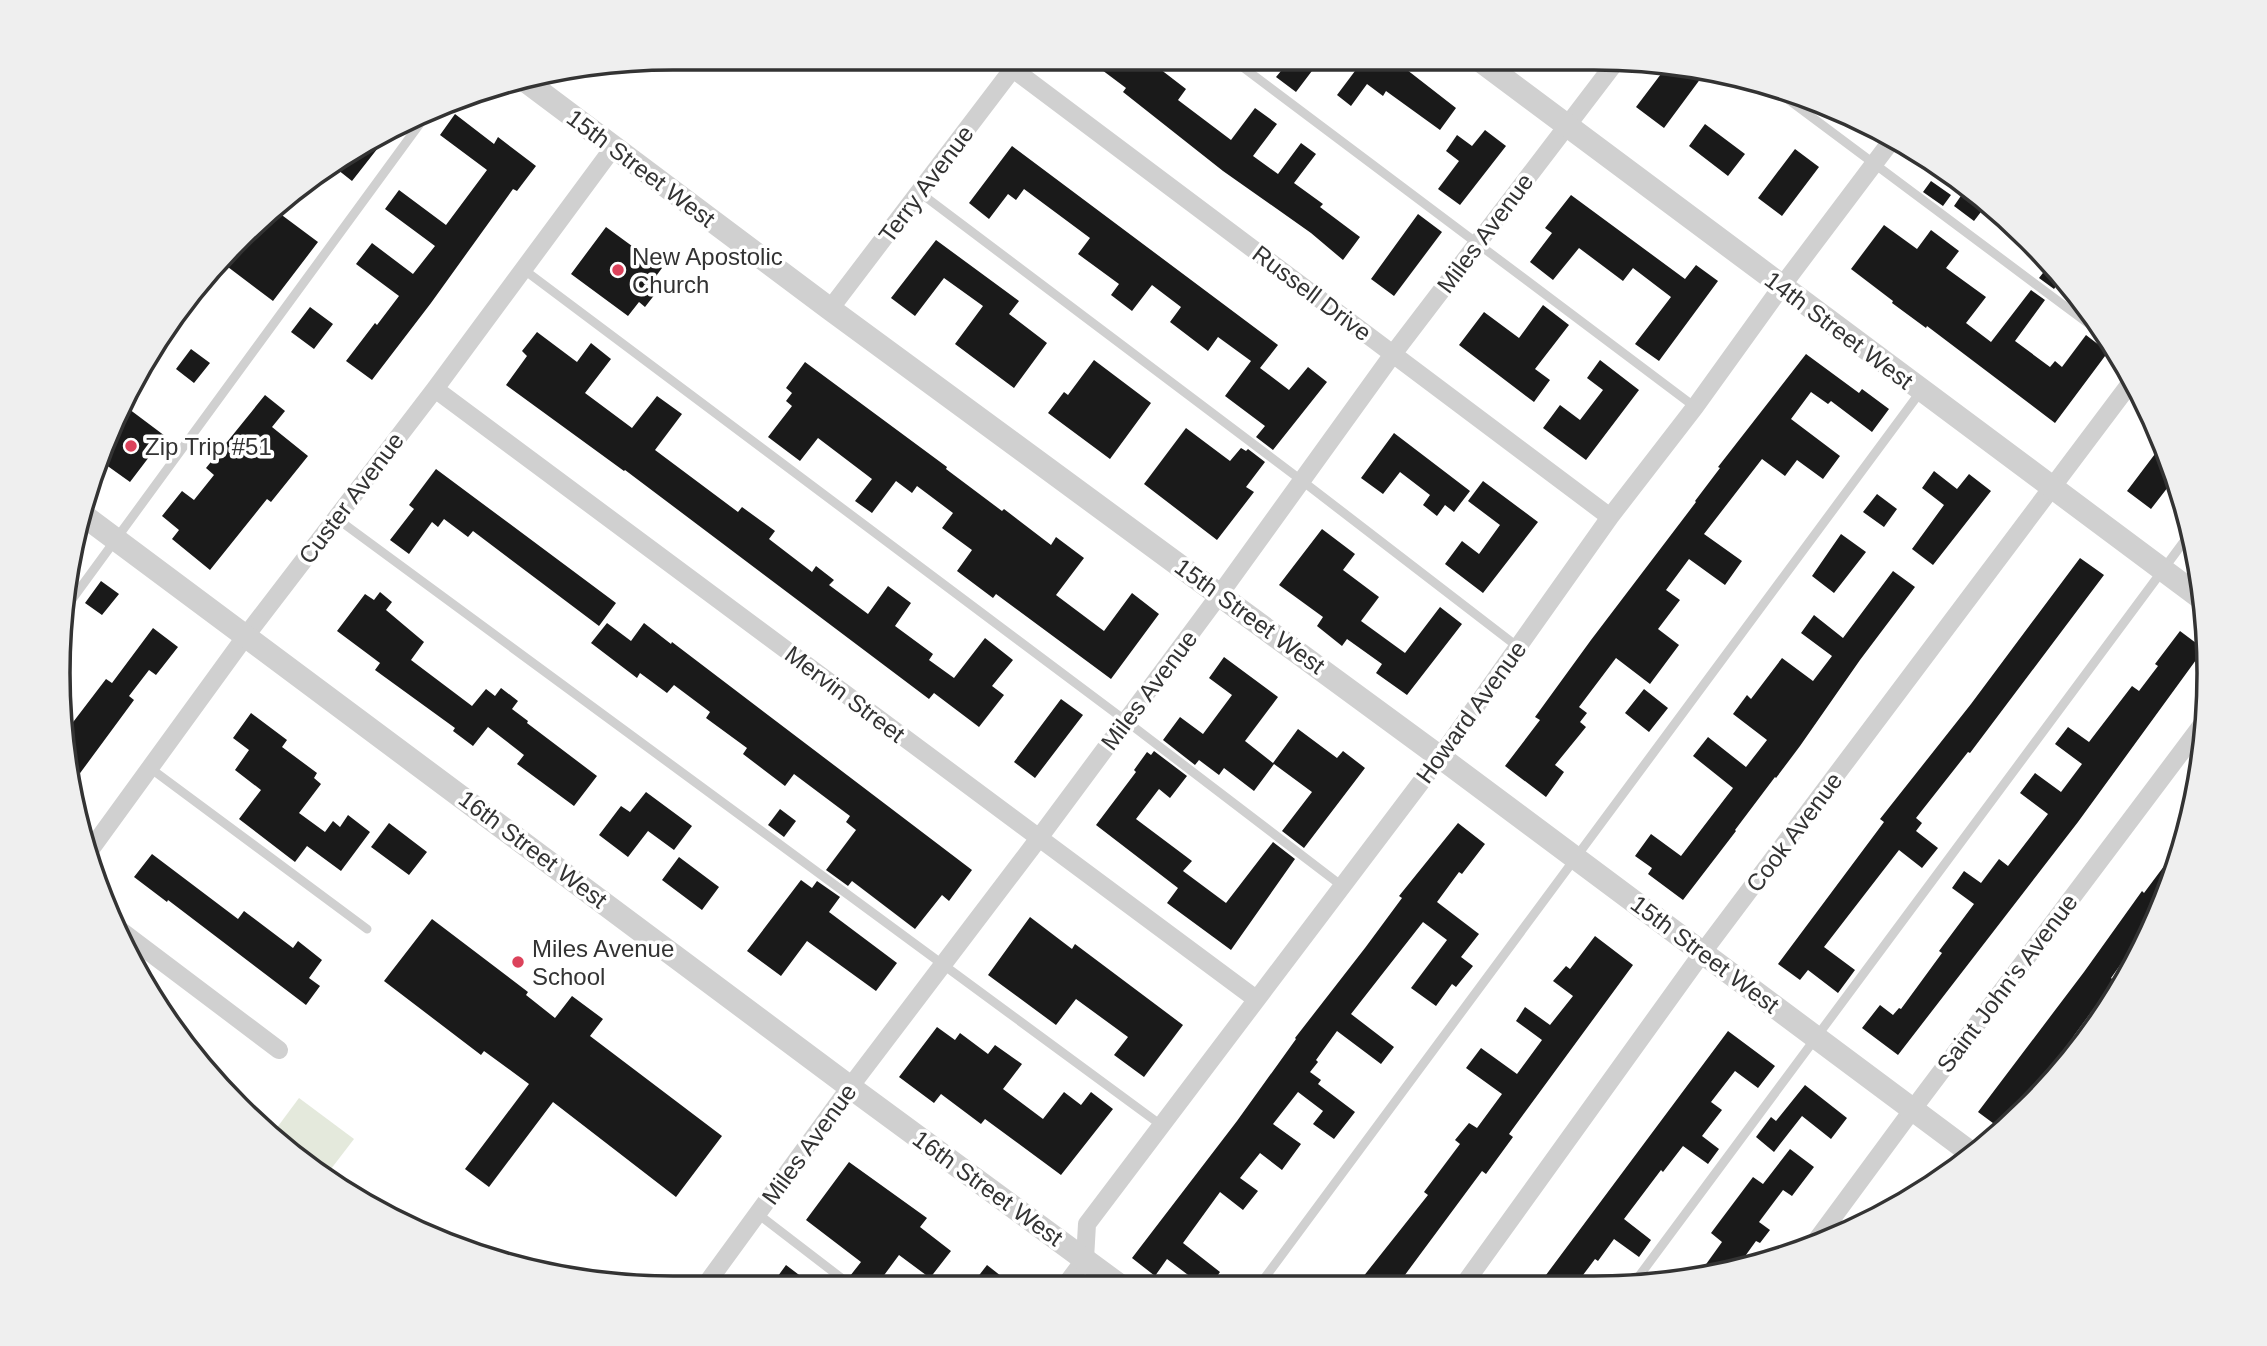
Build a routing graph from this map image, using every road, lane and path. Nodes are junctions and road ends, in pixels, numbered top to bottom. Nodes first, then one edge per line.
1 (1012, 70) edge
2 (1025, 70) edge
3 (1248, 70) edge
4 (1493, 70) edge
5 (1609, 70) edge
6 (534, 87) edge
7 (1794, 104) edge
8 (1566, 125) junction
9 (418, 127) edge
10 (1887, 146) edge
11 (613, 148) junction
12 (1874, 165) junction
13 (919, 192) junction
14 (1477, 245) junction
15 (523, 269) junction
16 (1782, 286) junction
17 (830, 309) junction
18 (2081, 318) edge
19 (1393, 354) junction
20 (435, 389) junction
21 (2126, 389) edge
22 (1921, 391) junction
23 (1695, 407) junction
24 (1301, 481) junction
25 (2052, 489) junction
26 (1610, 517) junction
27 (337, 518) junction
28 (90, 520) edge
29 (117, 540) junction
30 (2182, 544) edge
31 (2163, 570) junction
32 (2191, 591) edge
33 (1220, 594) junction
34 (75, 596) edge
35 (245, 637) junction
36 (1518, 647) junction
37 (1126, 721) junction
38 (2194, 736) edge
39 (1440, 757) junction
40 (150, 768) junction
41 (1039, 838) junction
42 (95, 843) edge
43 (1576, 858) junction
44 (1342, 886) junction
45 (367, 929) dead end
46 (131, 939) edge
47 (1703, 952) junction
48 (944, 965) junction
49 (1256, 999) junction
50 (1817, 1037) junction
51 (279, 1050) dead end
52 (850, 1087) junction
53 (1913, 1109) junction
54 (1161, 1125) junction
55 (1965, 1148) edge
56 (758, 1214) junction
57 (1824, 1230) edge
58 (1085, 1259) junction
59 (1640, 1274) edge
60 (712, 1276) edge
61 (839, 1276) edge
62 (1072, 1276) edge
63 (1107, 1276) edge
64 (1266, 1276) edge
65 (1470, 1276) edge

1 - 13 street, Terry Avenue
2 - 19 street, Russell Drive
3 - 14 lane
4 - 8 street, 14th Street West
5 - 8 street, Miles Avenue
6 - 11 street, 15th Street West
7 - 12 lane
8 - 14 street, Miles Avenue
8 - 16 street, 14th Street West
9 - 29 lane
10 - 12 street, Howard Avenue
11 - 15 street, Custer Avenue
11 - 17 street, 15th Street West
12 - 16 street, Howard Avenue
12 - 18 lane
13 - 17 street, Terry Avenue
13 - 24 lane
14 - 19 street, Miles Avenue
14 - 23 lane
15 - 20 street, Custer Avenue
15 - 37 lane
16 - 22 street, 14th Street West
16 - 23 street, Howard Avenue
17 - 33 street, 15th Street West
19 - 24 street, Miles Avenue
19 - 26 street, Russell Drive
20 - 27 street, Custer Avenue
20 - 41 street, Mervin Street
21 - 25 street, Cook Avenue
22 - 25 street, 14th Street West
22 - 43 lane
23 - 26 street, Howard Avenue
24 - 33 street, Miles Avenue
24 - 36 lane
25 - 31 street, 14th Street West
25 - 47 street, Cook Avenue
26 - 36 street, Howard Avenue
27 - 35 street, Custer Avenue
27 - 48 lane
28 - 29 street, 16th Street West
29 - 34 lane
29 - 35 street, 16th Street West
30 - 31 lane
31 - 32 street, 14th Street West
31 - 50 lane
33 - 37 street, Miles Avenue
33 - 39 street, 15th Street West
35 - 40 street, Custer Avenue
35 - 52 street, 16th Street West
36 - 39 street, Howard Avenue
37 - 41 street, Miles Avenue
37 - 44 lane
38 - 53 street, Saint John's Avenue
39 - 43 street, 15th Street West
39 - 44 street, Howard Avenue
40 - 42 street, Custer Avenue
40 - 45 lane
41 - 48 street, Miles Avenue
41 - 49 street, Mervin Street
43 - 47 street, 15th Street West
43 - 64 lane
44 - 49 street, Howard Avenue
46 - 51 street
47 - 50 street, 15th Street West
47 - 65 street, Cook Avenue
48 - 52 street, Miles Avenue
48 - 54 lane
49 - 54 street, Howard Avenue
50 - 53 street, 15th Street West
50 - 59 lane
52 - 56 street, Miles Avenue
52 - 58 street, 16th Street West
53 - 55 street, 15th Street West
53 - 57 street, Saint John's Avenue
54 - 58 street, Howard Avenue
56 - 60 street, Miles Avenue
56 - 61 lane
58 - 62 street
58 - 63 street, 16th Street West

